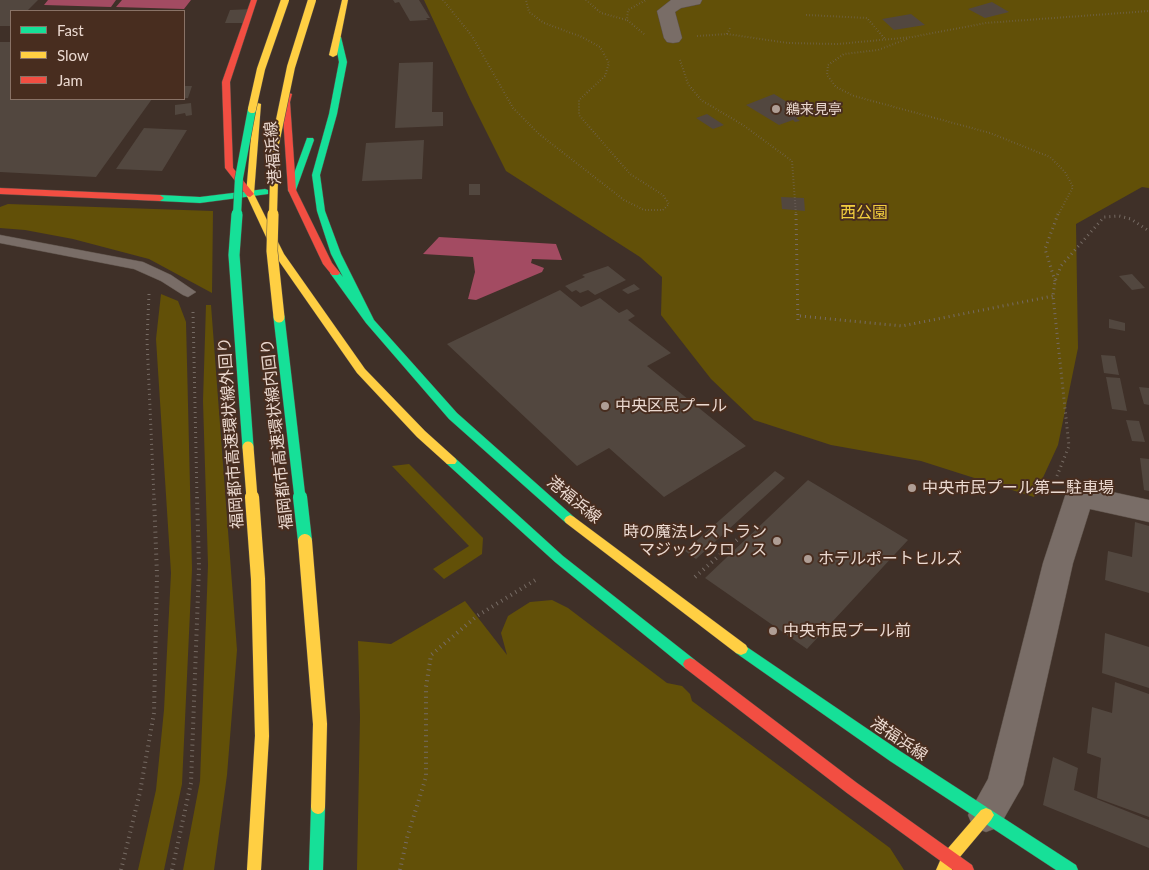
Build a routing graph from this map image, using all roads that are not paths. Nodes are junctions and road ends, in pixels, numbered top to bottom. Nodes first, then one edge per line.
1 (254, 0) edge
2 (286, 0) edge
3 (312, 0) edge
4 (694, 0) edge
5 (344, 2) edge
6 (337, 37) junction
7 (673, 38) road end
8 (328, 74) dead end
9 (313, 130) dead end
10 (292, 190) junction
11 (0, 191) edge
12 (250, 194) junction
13 (0, 239) edge
14 (188, 292) road end
15 (370, 321) junction
16 (1149, 511) edge
17 (986, 815) junction
18 (946, 865) edge
19 (254, 870) edge
20 (316, 870) edge
21 (966, 870) edge
22 (1070, 870) edge

1 - 12 main road
2 - 12 main road, 港福浜線
2 - 19 main road, 福岡都市高速環状線外回り, bridge
3 - 10 main road, 港福浜線
3 - 20 main road, 福岡都市高速環状線内回り, bridge
4 - 7 street
5 - 6 main road
6 - 8 main road
6 - 15 main road
9 - 10 main road
10 - 12 main road
10 - 15 main road, 港福浜線
11 - 12 main road
12 - 18 main road, 港福浜線
13 - 14 lane
15 - 17 main road, 港福浜線
16 - 17 street
17 - 18 main road
17 - 22 main road, 港福浜線
18 - 21 main road, 港福浜線

